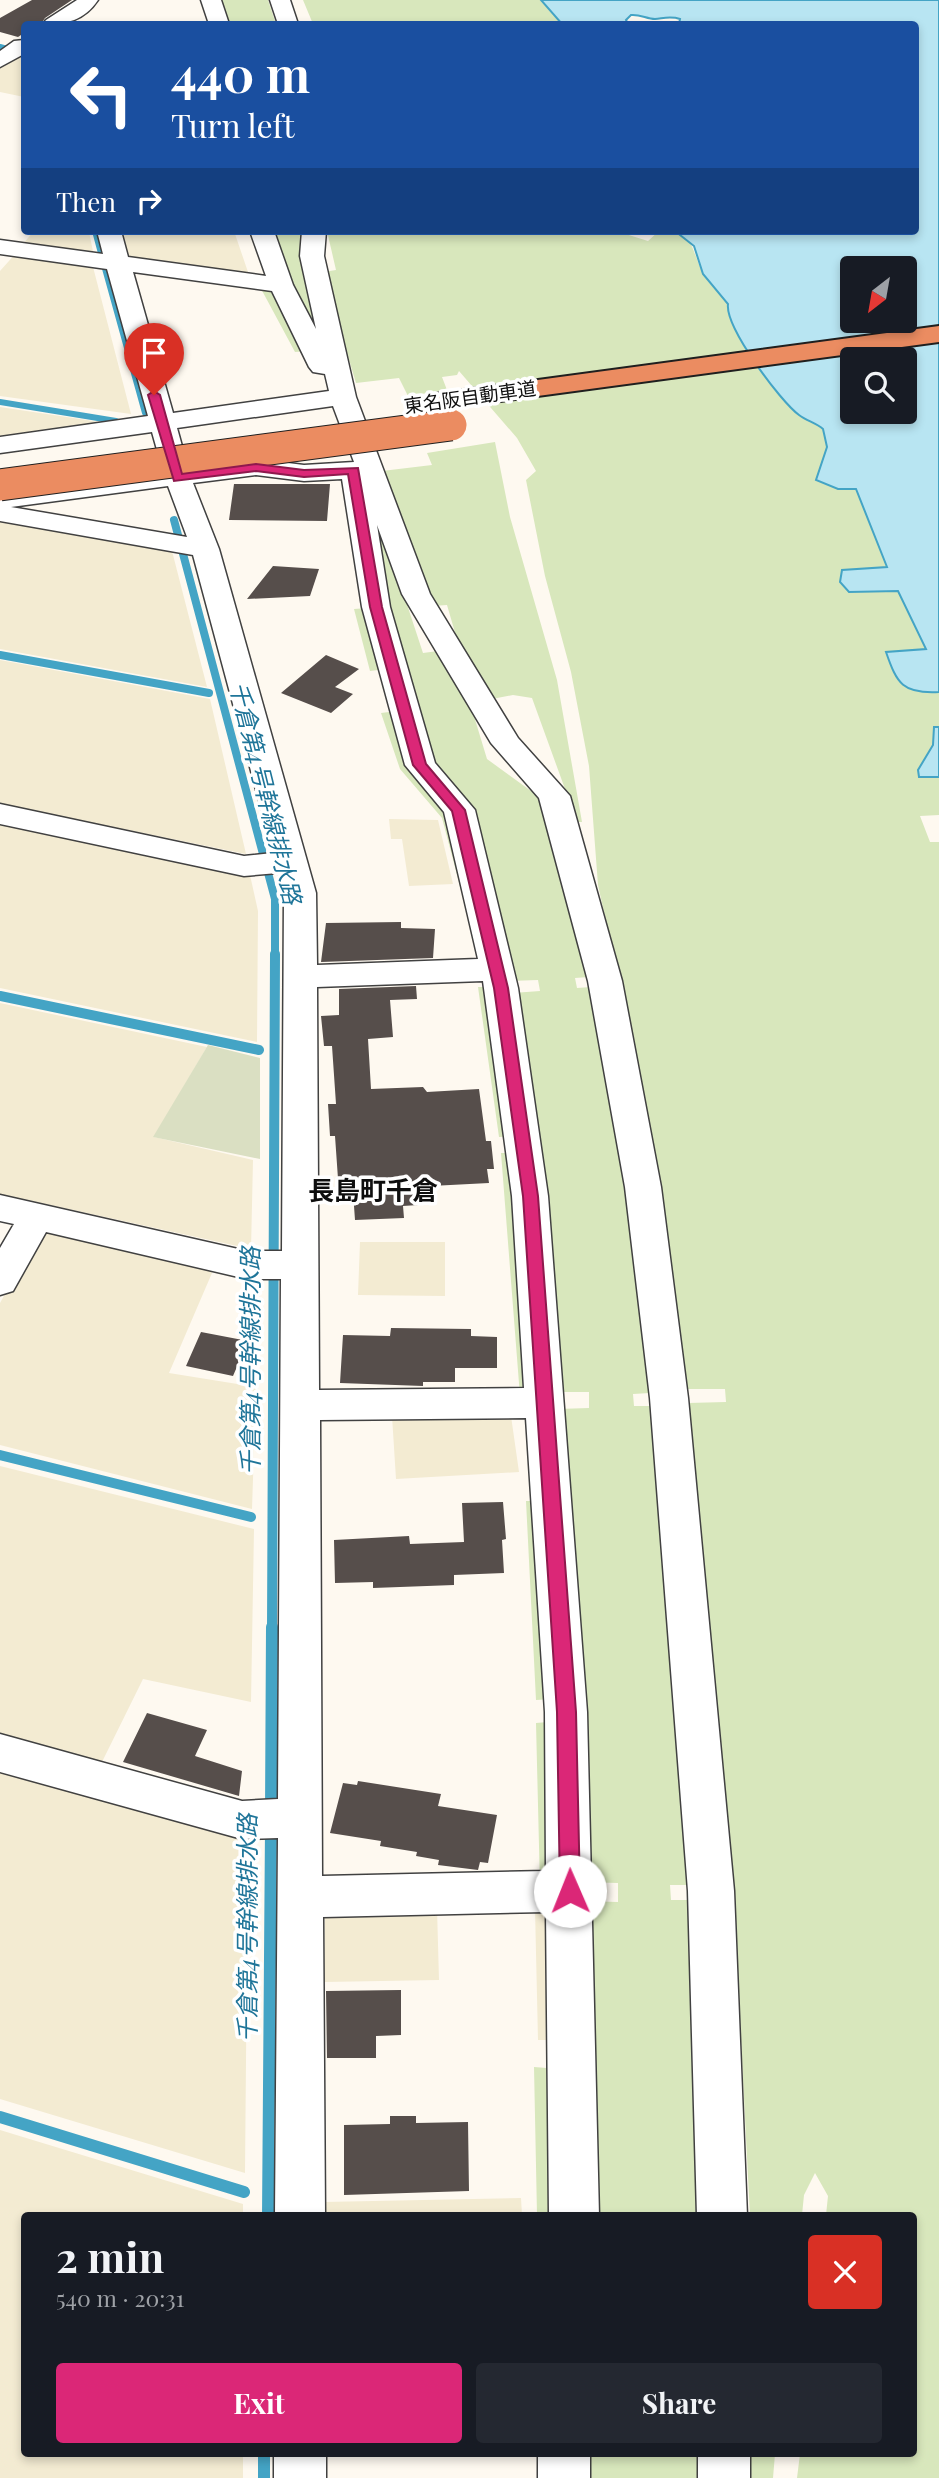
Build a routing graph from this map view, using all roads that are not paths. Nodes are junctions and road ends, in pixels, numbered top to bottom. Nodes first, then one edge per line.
1 (88, 0) edge
2 (211, 0) edge
3 (280, 0) edge
4 (57, 21) edge
5 (218, 21) edge
6 (287, 21) edge
7 (18, 43) edge
8 (0, 61) edge
9 (21, 232) edge
10 (110, 235) edge
11 (263, 235) edge
12 (314, 235) edge
13 (3, 250) edge
14 (118, 261) junction
15 (281, 285) junction
16 (939, 334) edge
17 (939, 358) edge
18 (917, 361) edge
19 (840, 372) edge
20 (343, 397) junction
21 (161, 422) junction
22 (0, 445) edge
23 (0, 460) edge
24 (362, 469) junction
25 (178, 478) junction
26 (0, 485) edge
27 (0, 500) edge
28 (0, 513) edge
29 (188, 546) junction
30 (0, 814) edge
31 (275, 863) junction
32 (496, 969) junction
33 (300, 977) junction
34 (0, 1208) edge
35 (37, 1216) junction
36 (281, 1265) junction
37 (0, 1281) edge
38 (546, 1403) junction
39 (299, 1405) junction
40 (0, 1753) edge
41 (278, 1819) junction
42 (570, 1891) junction
43 (300, 1897) junction
44 (300, 2212) edge
45 (574, 2212) edge
46 (722, 2212) edge
47 (300, 2457) edge
48 (565, 2457) edge
49 (723, 2457) edge
50 (300, 2478) edge
51 (564, 2478) edge
52 (724, 2478) edge

1 - 4 street
2 - 5 street
3 - 6 street
7 - 8 street
9 - 13 street
10 - 14 street
11 - 15 street
12 - 20 street
13 - 14 street
14 - 15 street
14 - 21 street
15 - 20 street
16 - 23 highway, 東名阪自動車道
17 - 18 highway
19 - 26 highway, 東名阪自動車道, bridge
20 - 21 street
20 - 24 street
21 - 22 street
21 - 25 street
24 - 25 street
24 - 32 street
24 - 46 street
25 - 27 street
25 - 29 street
28 - 29 street
29 - 31 street
30 - 31 street
31 - 33 street
32 - 33 street
32 - 38 street
33 - 36 street
34 - 35 street
35 - 36 street
35 - 37 street
36 - 39 street
38 - 39 street
38 - 42 street
39 - 41 street
40 - 41 street
41 - 43 street
42 - 43 street
42 - 45 street
43 - 44 street
47 - 50 street
48 - 51 street
49 - 52 street

